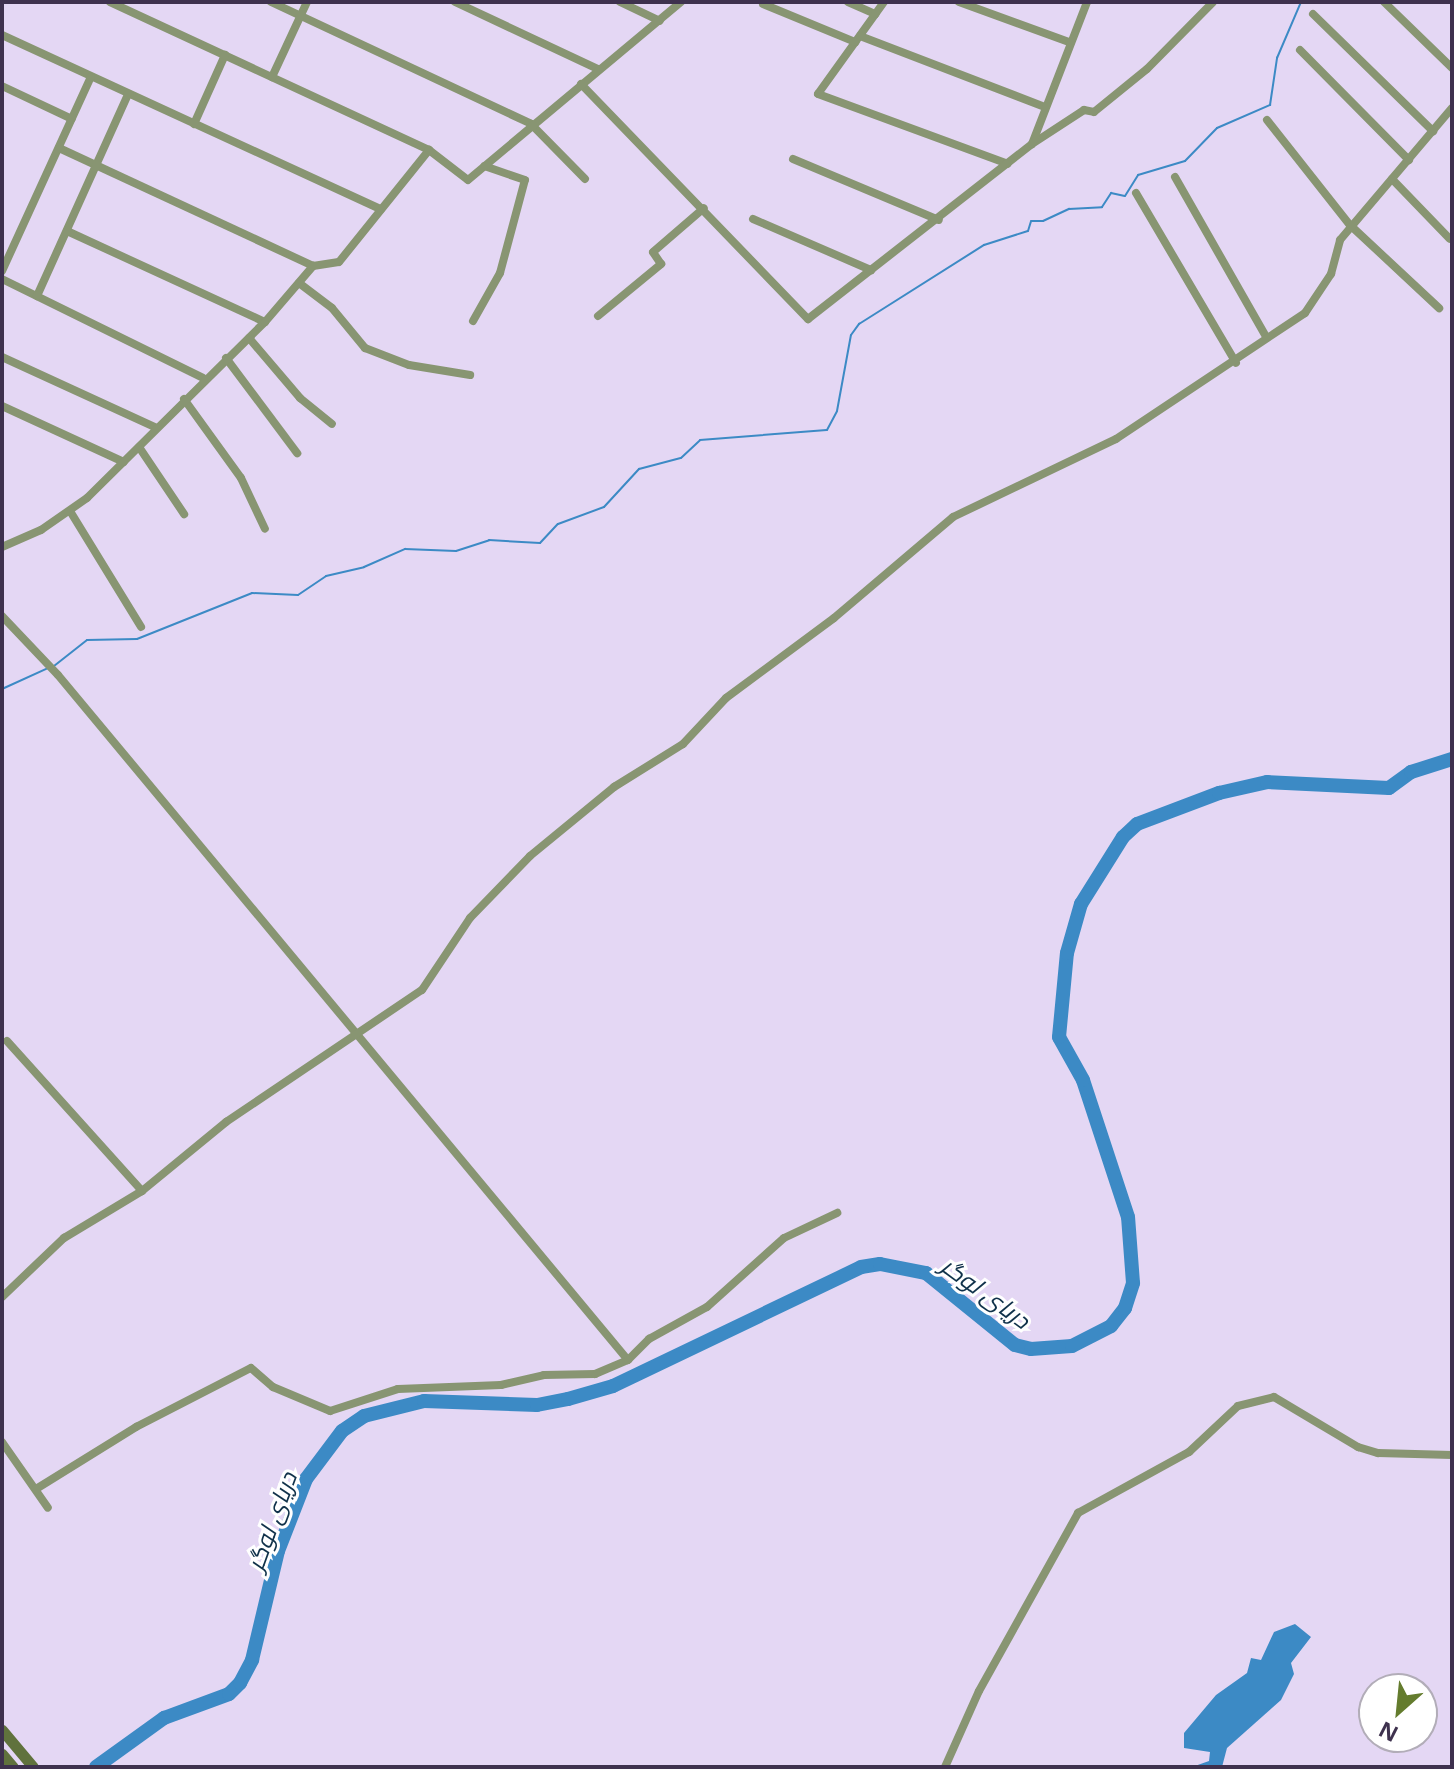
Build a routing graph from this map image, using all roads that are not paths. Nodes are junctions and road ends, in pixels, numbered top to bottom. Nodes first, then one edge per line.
1 (110, 2) edge
2 (271, 2) edge
3 (307, 2) edge
4 (455, 2) edge
5 (620, 2) edge
6 (681, 2) edge
7 (848, 2) edge
8 (884, 2) edge
9 (959, 2) edge
10 (1087, 2) edge
11 (1213, 2) edge
12 (1384, 2) edge
13 (763, 4) edge
14 (875, 14) junction
15 (1313, 14) dead end
16 (301, 16) junction
17 (660, 21) junction
18 (2, 35) edge
19 (858, 39) junction
20 (1069, 42) junction
21 (1300, 50) dead end
22 (225, 55) junction
23 (1452, 68) edge
24 (598, 69) junction
25 (91, 77) junction
26 (272, 77) junction
27 (581, 84) junction
28 (2, 86) edge
29 (128, 94) junction
30 (1045, 107) junction
31 (1452, 108) edge
32 (72, 119) junction
33 (1267, 120) dead end
34 (194, 124) junction
35 (531, 124) junction
36 (1433, 131) junction
37 (1032, 144) junction
38 (59, 148) junction
39 (429, 150) junction
40 (793, 159) dead end
41 (1409, 160) junction
42 (1008, 164) junction
43 (97, 166) junction
44 (484, 166) junction
45 (1175, 177) dead end
46 (585, 179) dead end
47 (1392, 179) junction
48 (1136, 193) dead end
49 (704, 208) junction
50 (381, 209) junction
51 (753, 219) dead end
52 (939, 220) junction
53 (1350, 225) junction
54 (67, 231) junction
55 (1450, 239) dead end
56 (313, 266) junction
57 (871, 270) junction
58 (2, 271) edge
59 (2, 279) edge
60 (299, 283) junction
61 (37, 296) junction
62 (1439, 308) dead end
63 (598, 316) dead end
64 (473, 321) dead end
65 (265, 322) junction
66 (249, 338) junction
67 (1267, 338) junction
68 (2, 357) edge
69 (226, 358) junction
70 (1236, 363) junction
71 (470, 375) dead end
72 (203, 378) junction
73 (184, 399) junction
74 (2, 406) edge
75 (332, 424) dead end
76 (157, 428) junction
77 (139, 447) junction
78 (297, 453) dead end
79 (124, 462) junction
80 (70, 511) junction
81 (184, 514) dead end
82 (265, 529) dead end
83 (2, 547) edge
84 (2, 616) edge
85 (141, 627) dead end
86 (357, 1035) junction
87 (7, 1041) dead end
88 (142, 1191) junction
89 (837, 1213) dead end
90 (2, 1297) edge
91 (628, 1360) junction
92 (2, 1442) edge
93 (1452, 1455) edge
94 (36, 1489) junction
95 (48, 1508) dead end
96 (2, 1730) edge
97 (2, 1754) edge
98 (13, 1767) edge
99 (33, 1767) edge
100 (945, 1767) edge

1 - 22 street
2 - 16 street
3 - 16 street
4 - 24 street
5 - 17 street
6 - 17 street
7 - 14 street
8 - 14 street
9 - 20 street
10 - 20 street
11 - 37 street
12 - 23 street
13 - 19 street
14 - 19 street
15 - 36 street
16 - 26 street
16 - 35 street
17 - 24 street
18 - 25 street
19 - 30 street
19 - 42 street
20 - 30 street
21 - 41 street
22 - 26 street
22 - 34 street
24 - 27 street
25 - 29 street
25 - 32 street
26 - 39 street
27 - 35 street
27 - 49 street
28 - 32 street
29 - 34 street
29 - 43 street
30 - 37 street
31 - 36 street
32 - 38 street
33 - 53 street
34 - 50 street
35 - 44 street
35 - 46 street
36 - 41 street
37 - 42 street
38 - 43 street
38 - 58 street
39 - 44 street
39 - 50 street
40 - 52 street
41 - 47 street
42 - 52 street
43 - 54 street
43 - 56 street
44 - 64 street
45 - 67 street
47 - 53 street
47 - 55 street
48 - 70 street
49 - 57 street
49 - 63 street
50 - 56 street
51 - 57 street
52 - 57 street
53 - 62 street
53 - 67 street
54 - 61 street
54 - 65 street
56 - 60 street
59 - 61 street
60 - 65 street
60 - 71 street
61 - 72 street
65 - 66 street
66 - 69 street
66 - 75 street
67 - 70 street
68 - 76 street
69 - 72 street
69 - 78 street
70 - 86 street
72 - 73 street
73 - 76 street
73 - 82 street
74 - 79 street
76 - 77 street
77 - 79 street
77 - 81 street
79 - 80 street
80 - 83 street
80 - 85 street
84 - 86 street
86 - 88 street
86 - 91 street
87 - 88 street
88 - 90 street
89 - 91 street
91 - 94 street
92 - 94 street
93 - 100 street
94 - 95 street
96 - 99 main road
97 - 98 main road

